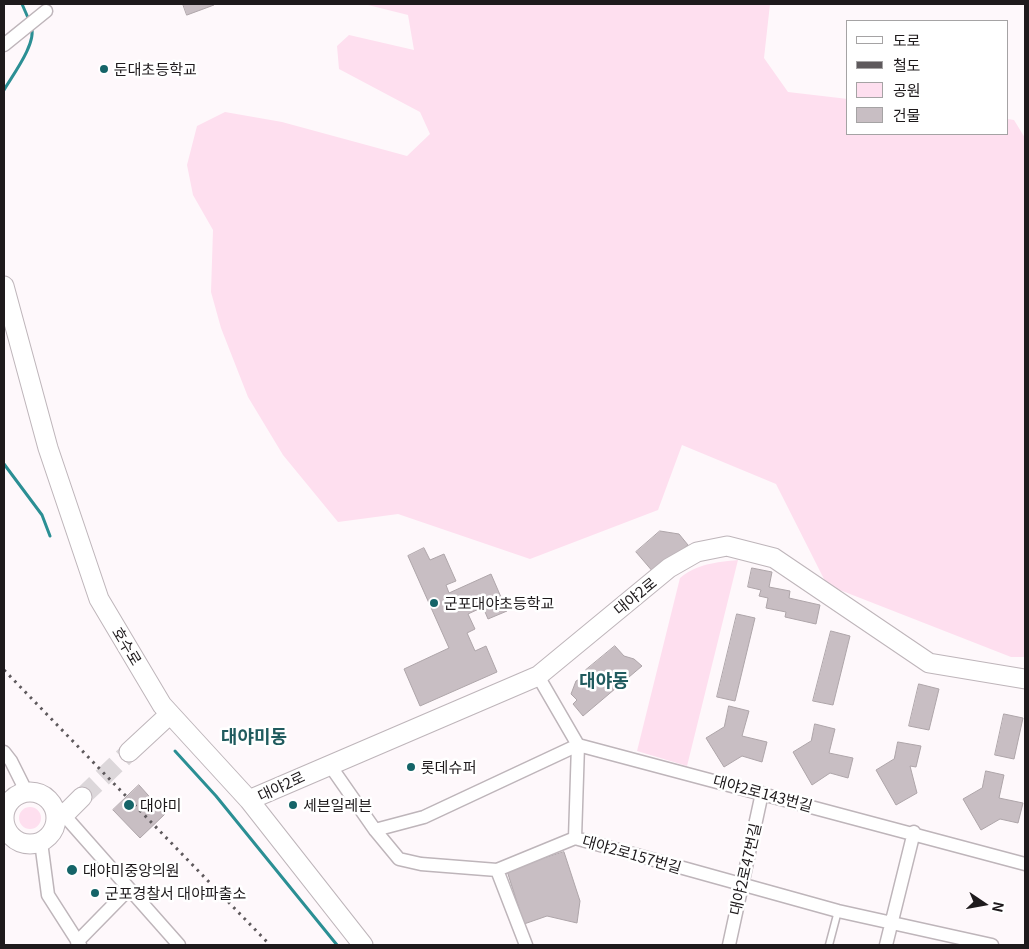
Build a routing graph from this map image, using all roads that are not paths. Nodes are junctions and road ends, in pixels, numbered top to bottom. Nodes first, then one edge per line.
1 (46, 12) dead end
2 (7, 44) edge
3 (4, 286) edge
4 (538, 676) junction
5 (1025, 679) edge
6 (170, 714) junction
7 (578, 745) junction
8 (4, 752) edge
9 (129, 752) tunnel mouth
10 (329, 764) junction
11 (28, 792) junction
12 (762, 793) junction
13 (82, 797) tunnel mouth
14 (249, 800) junction
15 (60, 815) junction
16 (375, 830) junction
17 (914, 832) junction
18 (575, 838) junction
19 (42, 842) junction
20 (9, 846) edge
21 (1025, 864) edge
22 (497, 870) junction
23 (742, 884) junction
24 (129, 889) junction
25 (838, 911) junction
26 (893, 922) junction
27 (968, 942) edge
28 (78, 944) edge
29 (177, 945) edge
30 (363, 945) edge
31 (526, 945) edge
32 (729, 945) edge
33 (829, 945) edge
34 (886, 945) edge
35 (992, 945) edge

1 - 2 street
3 - 6 street, 호수로
4 - 5 street, 대야2로
4 - 7 street
4 - 10 street, 대야2로
6 - 9 street
6 - 14 street, 호수로
7 - 12 street, 대야2로143번길
7 - 16 street
7 - 18 street
8 - 11 street
10 - 14 street, 대야2로
10 - 16 street, 대야2로157번길
11 - 15 street
11 - 20 street
12 - 17 street, 대야2로143번길
12 - 23 street, 대야2로47번길
13 - 15 street
14 - 30 street, 호수로
15 - 19 street
15 - 24 street
16 - 22 street, 대야2로157번길
17 - 21 street, 대야2로143번길
17 - 26 street
18 - 22 street, 대야2로157번길
18 - 23 street, 대야2로157번길
19 - 20 street
19 - 28 street
22 - 31 street
23 - 25 street, 대야2로157번길
23 - 32 street, 대야2로47번길
24 - 28 street
24 - 29 street
25 - 26 street, 대야2로157번길
25 - 33 lane
26 - 27 street, 대야2로157번길
26 - 34 street
27 - 35 street, 대야2로157번길

